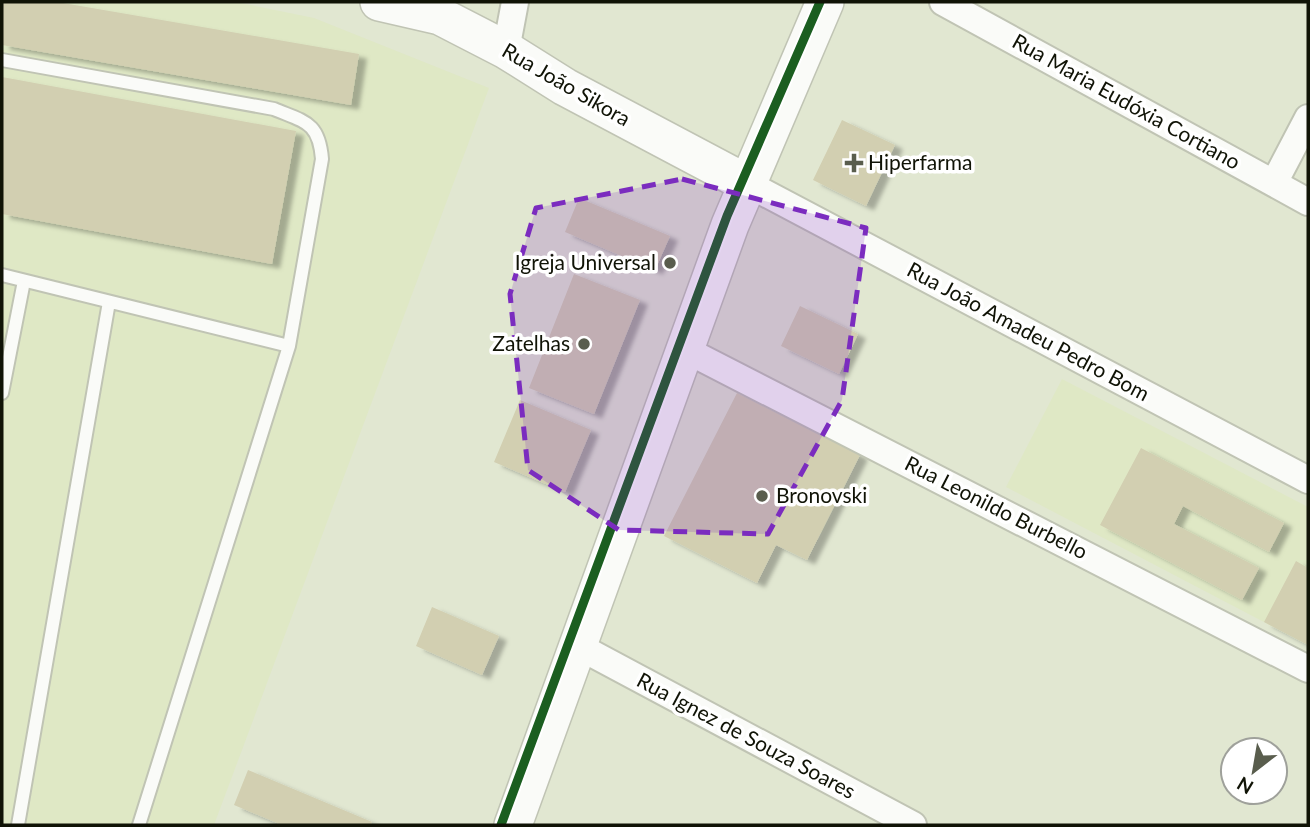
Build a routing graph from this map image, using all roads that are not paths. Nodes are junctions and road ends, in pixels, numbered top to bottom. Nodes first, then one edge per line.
1 (379, 2) edge
2 (515, 2) edge
3 (825, 2) edge
4 (943, 2) edge
5 (506, 50) junction
6 (2, 60) edge
7 (1308, 118) edge
8 (1274, 183) junction
9 (748, 184) junction
10 (1308, 202) edge
11 (2, 275) edge
12 (24, 281) junction
13 (109, 302) junction
14 (289, 346) junction
15 (684, 349) junction
16 (2, 393) edge
17 (1308, 480) edge
18 (579, 646) junction
19 (1308, 669) edge
20 (18, 825) edge
21 (139, 825) edge
22 (513, 825) edge
23 (913, 825) edge

1 - 5 main road, Rua João Sikora
2 - 5 street
3 - 9 main road
4 - 8 street, Rua Maria Eudóxia Cortiano
5 - 9 main road, Rua João Sikora
6 - 14 lane
7 - 8 street
8 - 10 street, Rua Maria Eudóxia Cortiano
9 - 15 main road
9 - 17 street, Rua João Amadeu Pedro Bom
11 - 12 lane
12 - 13 lane
12 - 16 lane
13 - 14 lane
13 - 20 lane
14 - 21 lane
15 - 18 main road
15 - 19 street, Rua Leonildo Burbello
18 - 22 main road
18 - 23 street, Rua Ignez de Souza Soares

